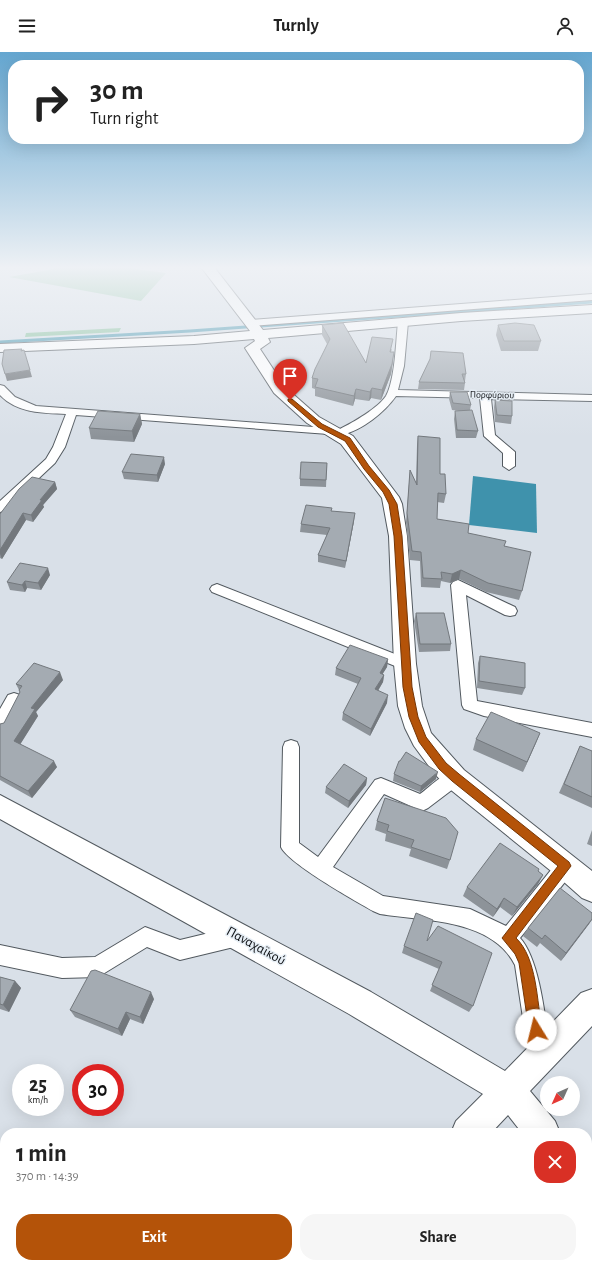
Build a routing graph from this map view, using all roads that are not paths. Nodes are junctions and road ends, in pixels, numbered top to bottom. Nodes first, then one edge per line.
1 (242, 324) edge
2 (351, 324) edge
3 (381, 324) edge
4 (402, 324) edge
5 (249, 335) junction
6 (0, 348) edge
7 (0, 388) edge
8 (393, 393) junction
9 (485, 395) junction
10 (592, 398) edge
11 (72, 412) junction
12 (330, 431) junction
13 (509, 466) dead end
14 (0, 508) edge
15 (217, 589) dead end
16 (510, 611) dead end
17 (405, 664) junction
18 (14, 699) dead end
19 (0, 724) edge
20 (592, 730) edge
21 (291, 747) dead end
22 (455, 778) junction
23 (0, 806) edge
24 (566, 866) junction
25 (320, 869) junction
26 (592, 889) edge
27 (239, 936) junction
28 (508, 938) junction
29 (0, 955) edge
30 (592, 1004) edge
31 (540, 1058) junction
32 (509, 1091) junction
33 (473, 1128) edge
34 (539, 1128) edge

1 - 5 main road
2 - 5 street
3 - 5 main road
4 - 8 street
5 - 6 main road
5 - 12 main road
7 - 11 street
8 - 9 street, Πορφύριου
8 - 12 street
9 - 10 street, Πορφύριου
9 - 13 street
11 - 12 street
11 - 14 street
12 - 17 main road
15 - 17 street
16 - 20 street
17 - 22 main road
18 - 19 street
21 - 25 street
22 - 24 main road
22 - 25 street
23 - 27 main road, Παναχαϊκού
24 - 26 main road
24 - 28 street
25 - 28 street
27 - 29 street
27 - 32 main road, Παναχαϊκού
28 - 31 street
30 - 31 main road
31 - 32 main road
32 - 33 main road
32 - 34 main road

